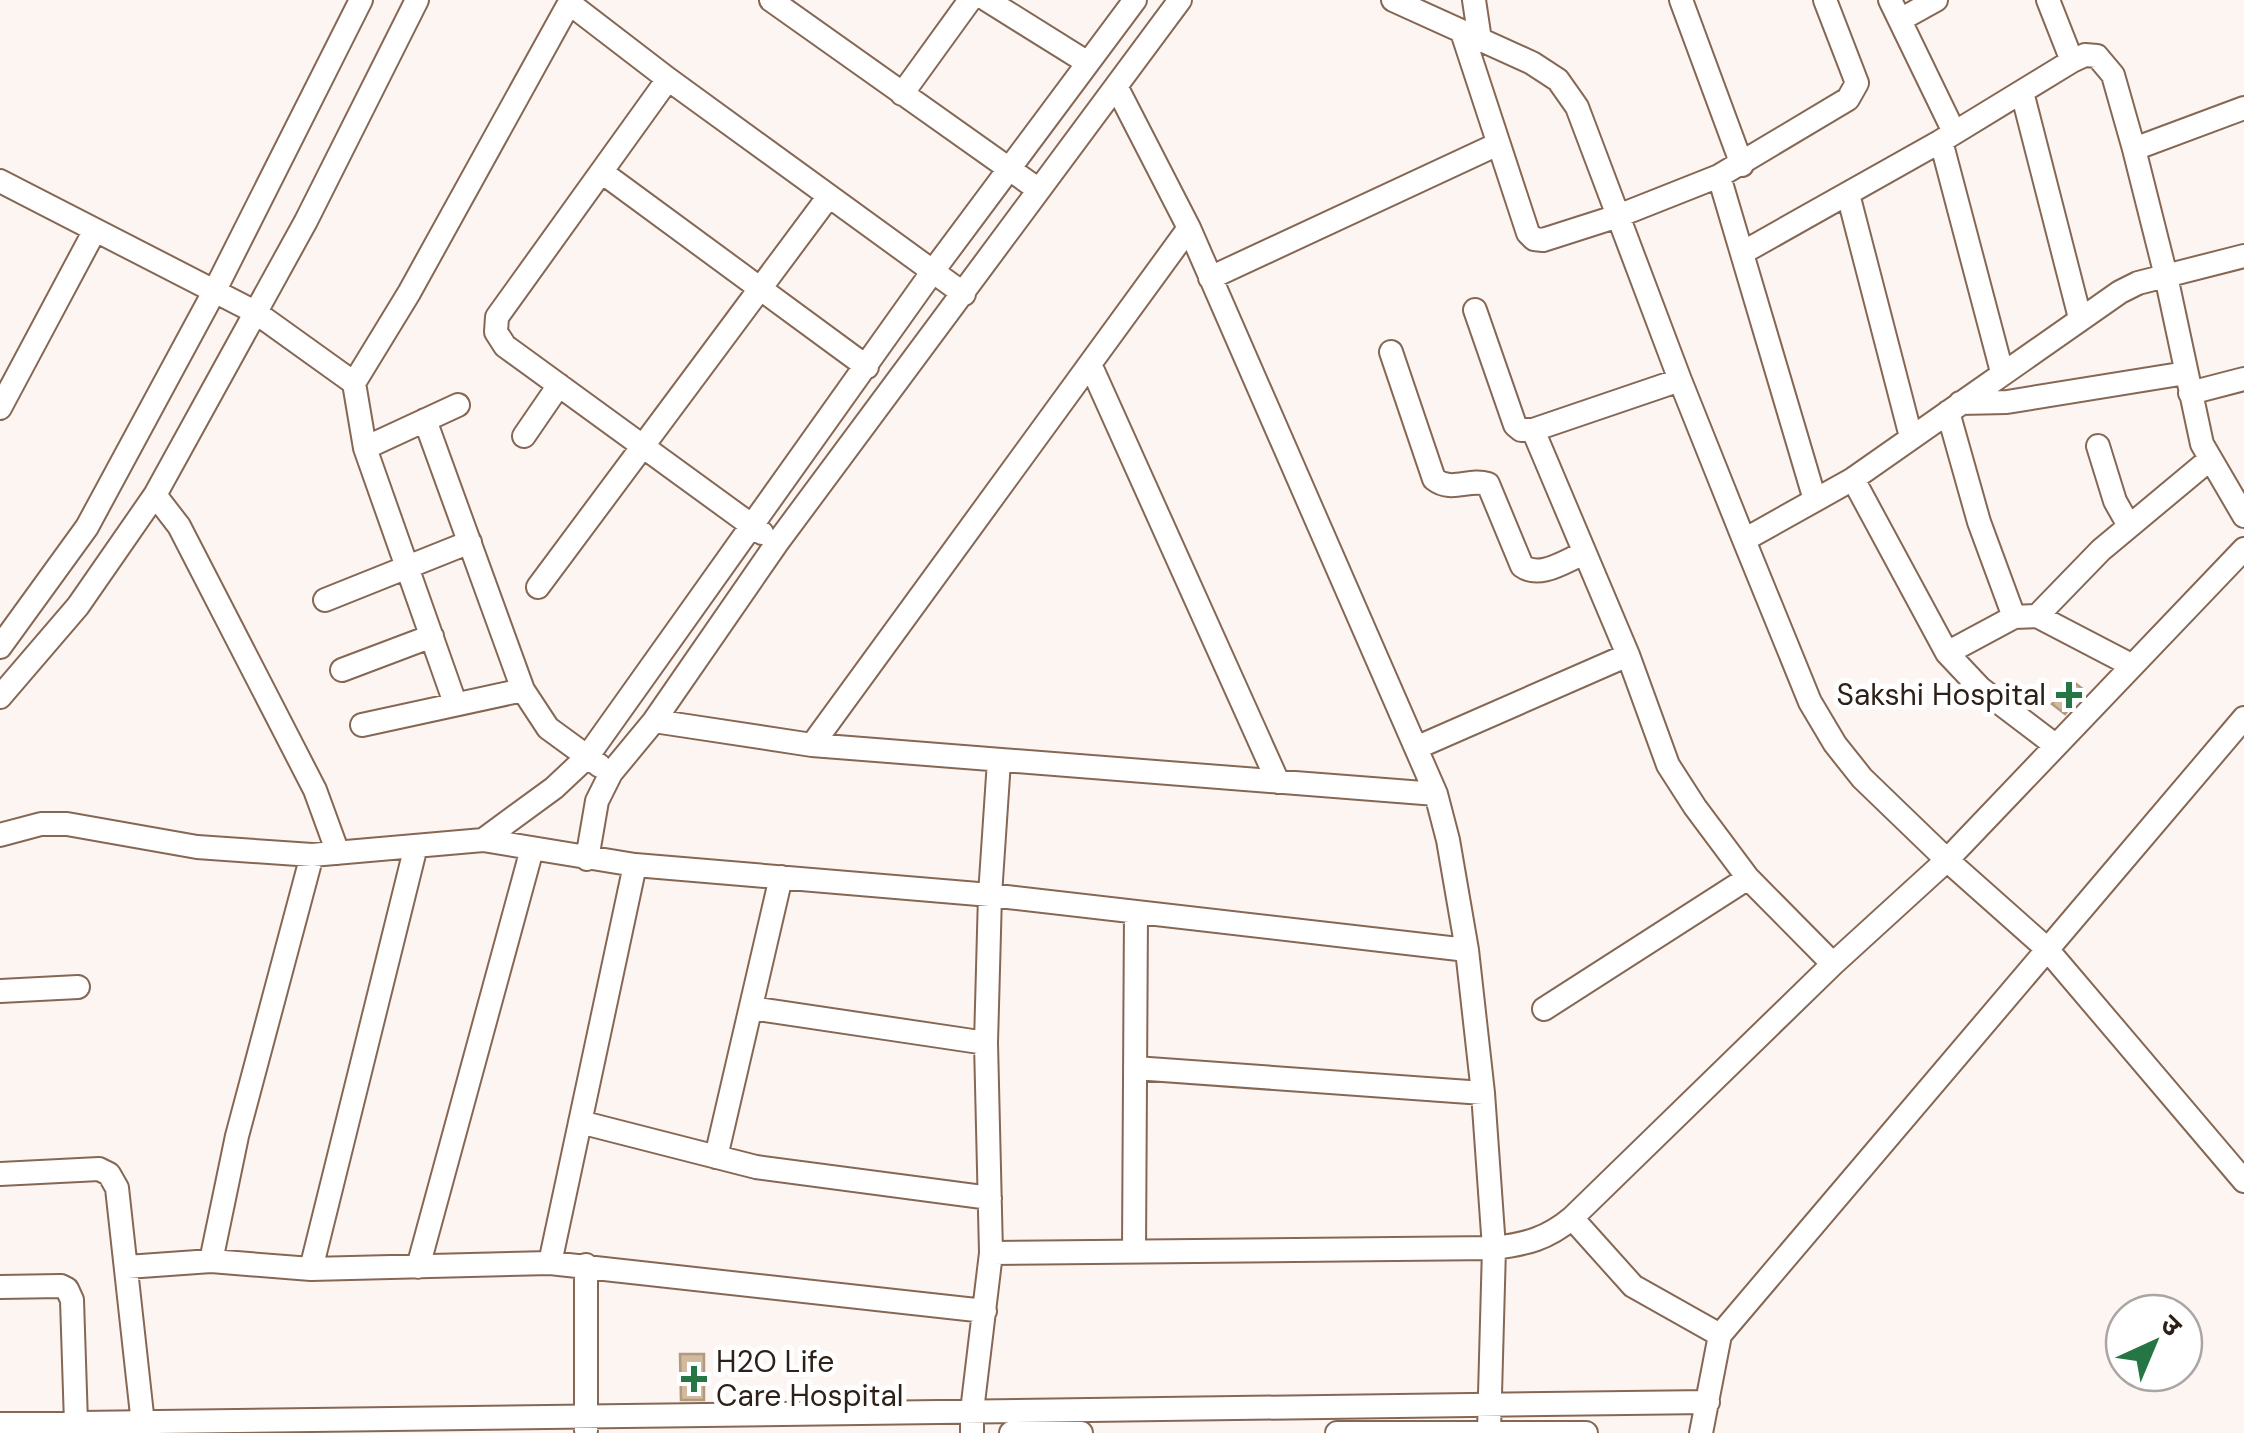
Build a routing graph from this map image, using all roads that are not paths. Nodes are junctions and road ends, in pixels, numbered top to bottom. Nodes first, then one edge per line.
1 (361, 0) edge
2 (417, 0) edge
3 (770, 0) edge
4 (970, 0) edge
5 (987, 0) edge
6 (1134, 0) edge
7 (1180, 0) edge
8 (1393, 0) edge
9 (1474, 0) edge
10 (1681, 0) edge
11 (1825, 0) edge
12 (1936, 0) edge
13 (2048, 0) edge
14 (570, 2) edge
15 (1895, 10) edge
16 (1471, 36) junction
17 (1088, 62) junction
18 (2072, 62) junction
19 (668, 80) junction
20 (1117, 88) junction
21 (2022, 92) junction
22 (902, 94) junction
23 (2244, 108) edge
24 (1948, 136) junction
25 (1498, 144) junction
26 (2134, 148) junction
27 (1742, 164) junction
28 (1008, 170) junction
29 (603, 173) junction
30 (1720, 176) junction
31 (0, 181) edge
32 (1039, 190) junction
33 (1848, 194) junction
34 (829, 196) junction
35 (1618, 216) junction
36 (1189, 228) junction
37 (95, 230) junction
38 (1742, 254) junction
39 (2244, 256) edge
40 (933, 271) junction
41 (2166, 276) junction
42 (1210, 278) junction
43 (760, 289) junction
44 (215, 290) junction
45 (964, 294) junction
46 (1475, 310) dead end
47 (256, 312) junction
48 (2080, 318) junction
49 (1391, 352) dead end
50 (1090, 364) junction
51 (867, 367) junction
52 (2002, 372) junction
53 (2244, 379) edge
54 (1680, 380) junction
55 (354, 383) junction
56 (2188, 383) junction
57 (559, 385) junction
58 (458, 405) dead end
59 (1954, 407) junction
60 (0, 408) edge
61 (426, 420) junction
62 (1533, 430) junction
63 (524, 436) dead end
64 (1911, 437) junction
65 (2098, 446) dead end
66 (366, 448) junction
67 (642, 449) junction
68 (2209, 460) junction
69 (1853, 478) junction
70 (155, 496) junction
71 (1814, 500) junction
72 (2244, 516) edge
73 (752, 526) junction
74 (2129, 526) junction
75 (1744, 540) junction
76 (470, 542) junction
77 (777, 544) junction
78 (2244, 549) edge
79 (1584, 553) junction
80 (407, 567) junction
81 (538, 587) dead end
82 (325, 600) dead end
83 (2026, 617) junction
84 (432, 636) junction
85 (0, 647) edge
86 (1947, 652) junction
87 (1628, 655) junction
88 (2131, 665) junction
89 (342, 670) dead end
90 (524, 690) junction
91 (0, 697) edge
92 (455, 703) junction
93 (2244, 718) edge
94 (654, 722) junction
95 (362, 724) dead end
96 (812, 745) junction
97 (2055, 745) junction
98 (1418, 747) junction
99 (587, 757) junction
100 (998, 761) junction
101 (611, 773) junction
102 (1278, 782) junction
103 (1436, 794) junction
104 (0, 835) edge
105 (483, 840) junction
106 (416, 846) junction
107 (532, 850) junction
108 (338, 853) junction
109 (312, 856) junction
110 (587, 859) junction
111 (1947, 860) junction
112 (635, 865) junction
113 (782, 877) junction
114 (1748, 878) junction
115 (990, 896) junction
116 (1136, 912) junction
117 (2046, 948) junction
118 (1467, 950) junction
119 (1834, 964) junction
120 (78, 987) dead end
121 (0, 990) edge
122 (751, 1008) junction
123 (1544, 1009) dead end
124 (986, 1043) junction
125 (1135, 1068) junction
126 (1483, 1093) junction
127 (580, 1122) junction
128 (716, 1157) junction
129 (0, 1174) edge
130 (2244, 1181) edge
131 (990, 1198) junction
132 (1572, 1218) junction
133 (1494, 1248) junction
134 (1134, 1252) junction
135 (991, 1253) junction
136 (210, 1261) junction
137 (550, 1263) junction
138 (586, 1266) junction
139 (126, 1267) junction
140 (418, 1268) junction
141 (311, 1269) junction
142 (0, 1287) edge
143 (985, 1311) junction
144 (1720, 1336) junction
145 (1708, 1402) junction
146 (1490, 1404) junction
147 (972, 1422) edge
148 (76, 1423) junction
149 (0, 1424) edge
150 (796, 1424) edge
151 (586, 1425) edge
152 (143, 1428) edge
153 (1490, 1431) edge
154 (1011, 1433) edge
155 (1081, 1433) edge
156 (1337, 1433) edge
157 (1586, 1433) edge
158 (1701, 1433) edge

1 - 44 street
2 - 47 street
3 - 22 street
4 - 22 street
5 - 17 street
6 - 17 street
7 - 20 street
8 - 16 street
9 - 16 street
10 - 27 street
11 - 27 street
12 - 15 street
13 - 18 street
14 - 19 street
14 - 55 street
15 - 24 street
16 - 25 street
16 - 35 street
17 - 28 street
18 - 21 street
18 - 26 street
19 - 29 street
19 - 34 street
20 - 32 street
20 - 36 street
21 - 24 street
21 - 48 street
22 - 28 street
23 - 26 street
24 - 33 street
24 - 52 street
25 - 35 street
25 - 42 street
26 - 41 street
27 - 30 street
28 - 32 street
28 - 40 street
29 - 43 street
29 - 57 street
30 - 35 street
30 - 38 street
31 - 37 street
32 - 45 street
33 - 38 street
33 - 64 street
34 - 40 street
34 - 43 street
35 - 54 street
36 - 42 street
36 - 50 street
37 - 44 street
37 - 60 street
38 - 71 street
39 - 41 street
40 - 45 street
40 - 51 street
41 - 48 street
41 - 56 street
42 - 98 street
43 - 51 street
43 - 67 street
44 - 47 street
44 - 85 street
45 - 77 street
46 - 62 street
47 - 55 street
47 - 70 street
48 - 52 street
49 - 79 street
50 - 96 street
50 - 102 street
51 - 73 street
52 - 59 street
53 - 56 street
54 - 62 street
54 - 75 street
55 - 66 street
56 - 59 street
56 - 68 street
57 - 63 street
57 - 67 street
58 - 61 street
59 - 64 street
59 - 83 street
61 - 66 street
61 - 76 street
62 - 79 street
64 - 69 street
65 - 74 street
66 - 80 street
67 - 73 street
67 - 81 street
68 - 72 street
68 - 74 street
69 - 71 street
69 - 86 street
70 - 91 street
70 - 108 street
71 - 75 street
73 - 77 street
73 - 99 street
74 - 83 street
75 - 111 street
76 - 80 street
76 - 90 street
77 - 94 street
78 - 88 street
79 - 87 street
80 - 82 street
80 - 84 street
83 - 86 street
83 - 88 street
84 - 89 street
84 - 92 street
86 - 97 street
87 - 98 street
87 - 114 street
88 - 97 street
90 - 92 street
90 - 99 street
92 - 95 street
93 - 117 street
94 - 96 street
94 - 101 street
96 - 100 street
97 - 111 street
98 - 103 street
99 - 101 street
99 - 105 street
100 - 102 street
100 - 115 street
101 - 110 street
102 - 103 street
103 - 118 street
104 - 109 street
105 - 106 street
105 - 107 street
106 - 108 street
106 - 141 street
107 - 110 street
107 - 140 street
108 - 109 street
109 - 136 street
110 - 112 street
111 - 117 street
111 - 119 street
112 - 113 street
112 - 127 street
113 - 115 street
113 - 122 street
114 - 119 street
114 - 123 street
115 - 116 street
115 - 124 street
116 - 118 street
116 - 125 street
117 - 130 street
117 - 144 street
118 - 126 street
119 - 132 street
120 - 121 street
122 - 124 street
122 - 128 street
124 - 131 street
125 - 126 street
125 - 134 street
126 - 133 street
127 - 128 street
127 - 137 street
128 - 131 street
129 - 139 street
131 - 135 street
132 - 133 street
132 - 144 street
133 - 134 street
133 - 146 street
134 - 135 street
135 - 143 street
136 - 139 street
136 - 141 street
137 - 138 street
137 - 140 street
138 - 143 street
138 - 151 street
139 - 152 street
140 - 141 street
142 - 148 street
143 - 147 street
144 - 145 street
145 - 146 street
145 - 158 street
146 - 147 street
146 - 153 street
147 - 150 street
148 - 149 street
148 - 152 street
150 - 151 street
151 - 152 street
153 - 156 street
153 - 157 street
154 - 155 street

